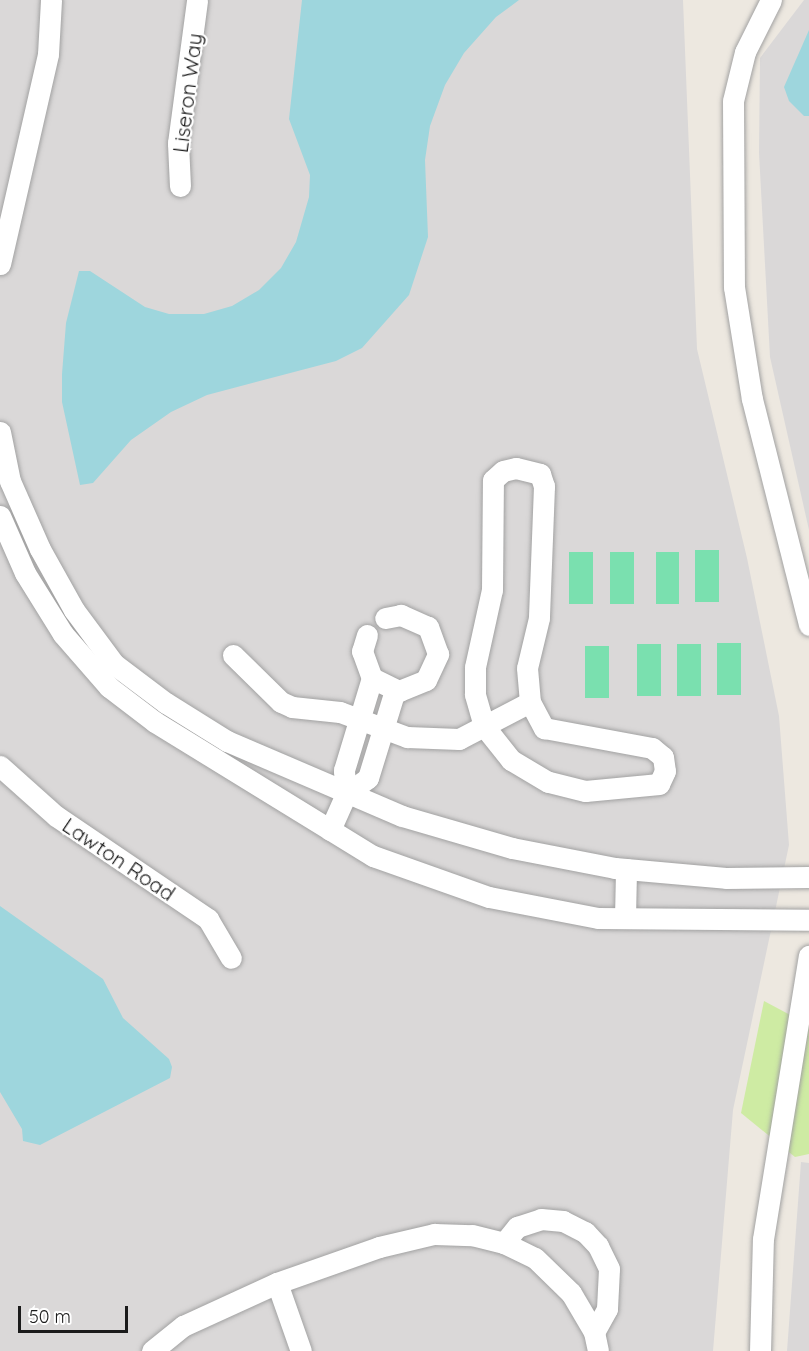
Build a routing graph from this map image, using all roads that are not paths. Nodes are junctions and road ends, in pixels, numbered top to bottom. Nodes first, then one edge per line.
1 (51, 0) edge
2 (197, 0) edge
3 (771, 0) edge
4 (180, 186) dead end
5 (0, 264) edge
6 (0, 432) edge
7 (5, 482) edge
8 (0, 516) edge
9 (385, 618) dead end
10 (809, 625) edge
11 (367, 635) dead end
12 (233, 655) dead end
13 (372, 678) junction
14 (395, 690) junction
15 (530, 702) junction
16 (360, 718) junction
17 (484, 726) junction
18 (383, 727) junction
19 (0, 766) edge
20 (346, 794) junction
21 (330, 830) junction
22 (626, 869) junction
23 (809, 877) edge
24 (625, 918) junction
25 (809, 920) edge
26 (809, 956) edge
27 (231, 958) dead end
28 (504, 1243) junction
29 (277, 1283) junction
30 (596, 1342) edge
31 (152, 1351) edge
32 (301, 1351) edge
33 (760, 1351) edge

1 - 5 street
2 - 4 street, Liseron Way
3 - 10 street
6 - 7 street
7 - 20 street
8 - 21 street
9 - 14 street
11 - 13 street
12 - 16 street
13 - 14 street
13 - 16 street
14 - 18 street
15 - 17 street
15 - 17 street
15 - 17 street
16 - 18 street
16 - 20 street
17 - 18 street
18 - 20 street
19 - 27 street, Lawton Road
20 - 21 street
20 - 22 street
21 - 24 street
22 - 23 street
22 - 24 street
24 - 25 street
26 - 33 street
28 - 29 street
28 - 30 street
28 - 30 street
29 - 31 street
29 - 32 street

